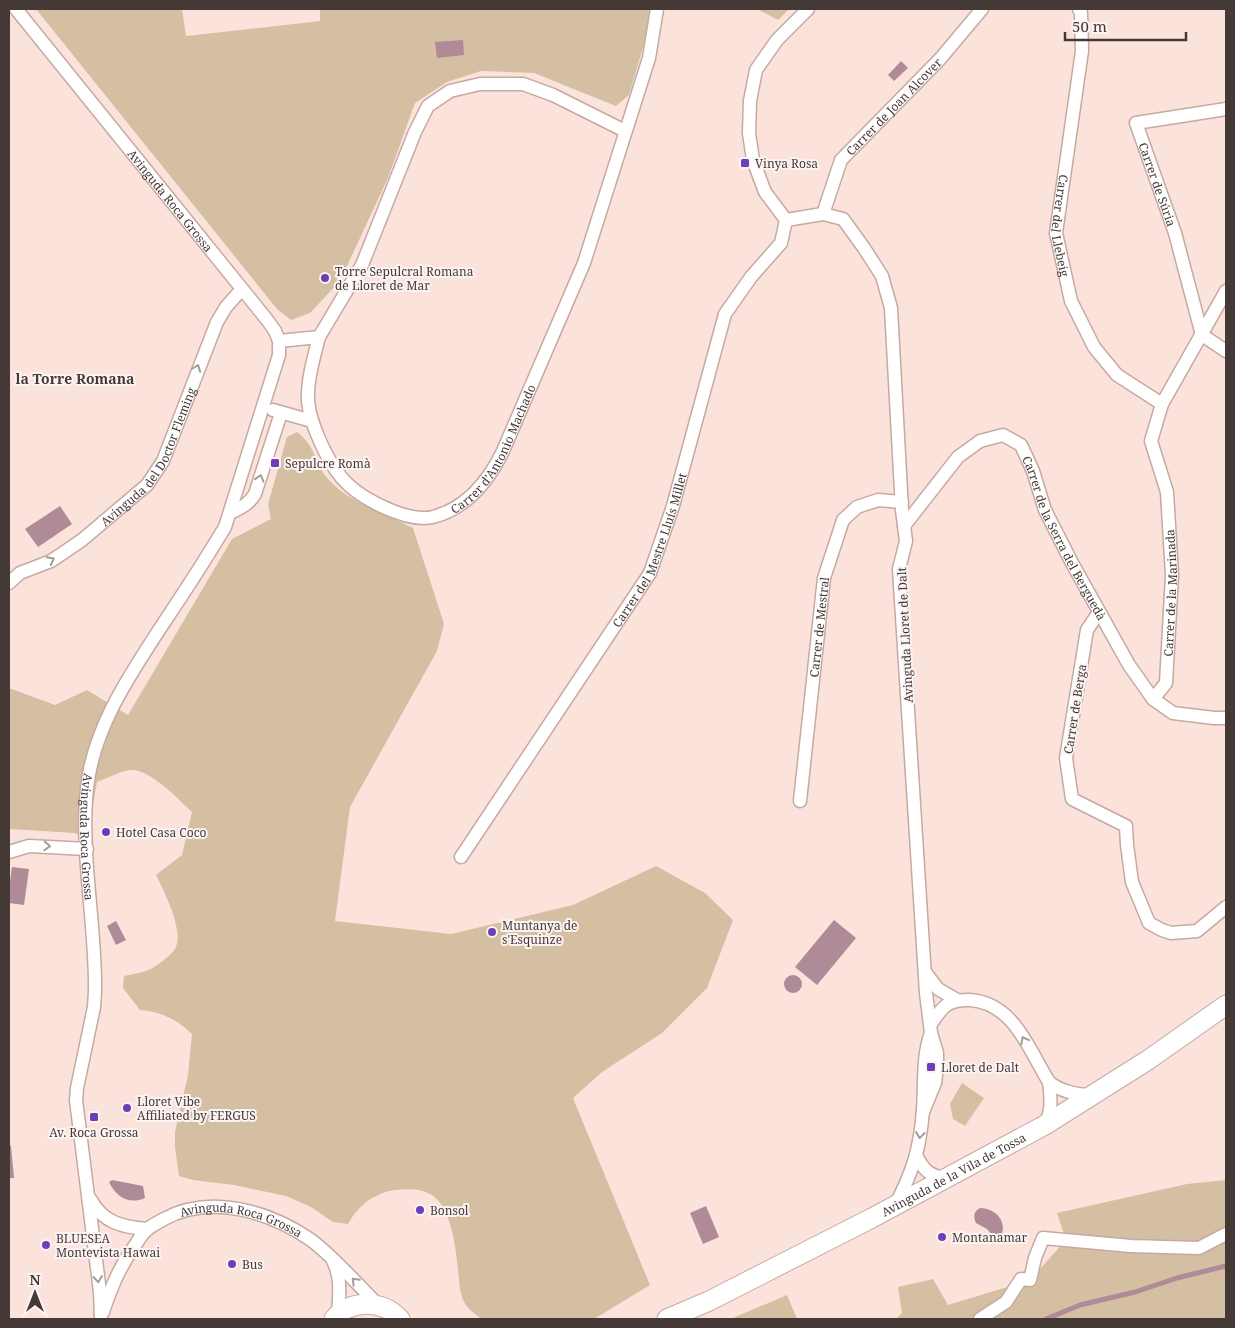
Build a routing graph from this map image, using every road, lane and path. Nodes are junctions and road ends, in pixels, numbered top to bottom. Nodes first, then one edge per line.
1 (16, 9) edge
2 (657, 9) edge
3 (808, 9) edge
4 (982, 9) edge
5 (1079, 9) edge
6 (1226, 109) edge
7 (625, 131) junction
8 (823, 214) junction
9 (786, 220) junction
10 (242, 290) junction
11 (1226, 291) edge
12 (1202, 335) junction
13 (320, 337) junction
14 (279, 341) junction
15 (1226, 351) edge
16 (1162, 404) junction
17 (264, 407) junction
18 (281, 413) junction
19 (312, 421) junction
20 (902, 502) junction
21 (230, 513) junction
22 (904, 526) junction
23 (9, 583) edge
24 (1099, 612) junction
25 (1153, 699) junction
26 (1226, 718) edge
27 (800, 801) dead end
28 (87, 849) junction
29 (9, 852) edge
30 (460, 857) dead end
31 (1226, 907) edge
32 (926, 973) junction
33 (957, 1000) junction
34 (1226, 1005) edge
35 (931, 1028) junction
36 (1049, 1082) junction
37 (1092, 1096) junction
38 (1044, 1125) junction
39 (917, 1157) junction
40 (945, 1179) junction
41 (88, 1195) junction
42 (895, 1206) junction
43 (147, 1229) junction
44 (1226, 1234) edge
45 (331, 1257) junction
46 (380, 1306) junction
47 (336, 1317) edge
48 (101, 1319) edge
49 (400, 1319) edge
50 (669, 1319) edge
51 (980, 1319) edge

1 - 10 street, Avinguda Roca Grossa
2 - 7 street, Carrer d'Antonio Machado
3 - 9 street
4 - 8 street, Carrer de Joan Alcover
5 - 16 street, Carrer del Llebeig
6 - 12 street, Carrer de Súria
7 - 13 street, Carrer d'Antonio Machado
7 - 19 street, Carrer d'Antonio Machado
8 - 9 street, Avinguda Lloret de Dalt
8 - 20 street, Avinguda Lloret de Dalt
9 - 30 street, Carrer del Mestre Lluís Millet
10 - 14 street, Avinguda Roca Grossa
23 -> 10 street, Avinguda del Doctor Fleming
11 - 12 street, Carrer de la Marinada
12 - 15 street
12 - 16 street, Carrer de la Marinada
13 - 14 street
13 - 19 street, Carrer d'Antonio Machado
14 - 17 street, Avinguda Roca Grossa
16 - 25 street, Carrer de la Marinada
17 - 18 street
17 - 21 street, Avinguda Roca Grossa
18 - 19 street
21 -> 18 street
20 - 22 street, Avinguda Lloret de Dalt
20 - 27 street, Carrer de Mestral
21 - 28 street, Avinguda Roca Grossa
22 - 24 street, Carrer de la Serra del Berguedà
22 - 32 street, Avinguda Lloret de Dalt
24 - 25 street, Carrer de la Serra del Berguedà
24 - 31 street, Carrer de Berga
25 - 26 street, Carrer de la Serra del Berguedà
29 -> 28 street
28 - 41 street, Avinguda Roca Grossa
32 - 33 street
32 - 35 street, Avinguda Lloret de Dalt
33 - 35 street, Avinguda Lloret de Dalt
36 -> 33 street
34 - 37 main road, Avinguda de la Vila de Tossa
35 -> 39 street, Avinguda Lloret de Dalt
36 - 37 street
36 - 38 street
37 - 38 main road, Avinguda de la Vila de Tossa
38 - 40 main road, Avinguda de la Vila de Tossa
39 - 40 street
39 - 42 street, Avinguda Lloret de Dalt
40 - 42 main road, Avinguda de la Vila de Tossa
41 - 43 street, Avinguda Roca Grossa
41 -> 48 street, Avinguda Roca Grossa
42 - 50 main road, Avinguda de la Vila de Tossa
43 - 45 street, Avinguda Roca Grossa
43 - 48 street, Avinguda Roca Grossa
44 - 51 street
46 -> 45 street, Avinguda Roca Grossa
45 - 47 street
46 - 47 main road
46 - 49 main road

